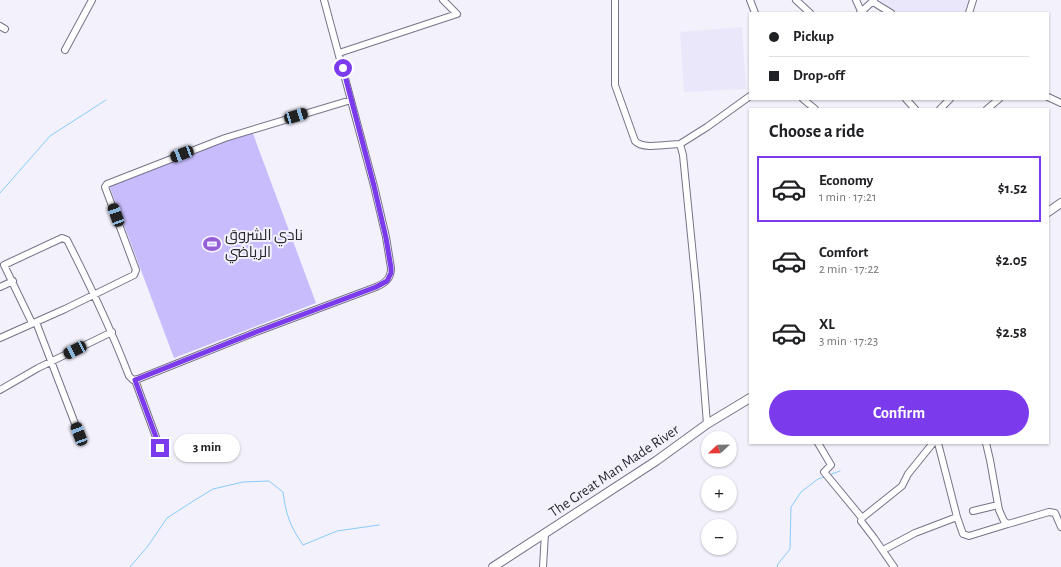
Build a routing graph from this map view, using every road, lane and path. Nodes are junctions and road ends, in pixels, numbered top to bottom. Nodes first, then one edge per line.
1 (92, 0) edge
2 (324, 0) edge
3 (443, 0) edge
4 (615, 0) edge
5 (750, 0) edge
6 (796, 0) edge
7 (856, 0) edge
8 (973, 0) edge
9 (874, 1) edge
10 (755, 12) edge
11 (809, 12) edge
12 (860, 12) edge
13 (890, 12) edge
14 (969, 12) edge
15 (66, 50) dead end
16 (339, 53) junction
17 (749, 97) edge
18 (1049, 97) edge
19 (352, 100) junction
20 (804, 100) edge
21 (907, 100) edge
22 (949, 100) edge
23 (998, 100) edge
24 (1061, 103) edge
25 (814, 108) edge
26 (915, 108) edge
27 (941, 108) edge
28 (988, 108) edge
29 (680, 144) junction
30 (1061, 203) edge
31 (1049, 211) edge
32 (12, 281) junction
33 (0, 287) edge
34 (95, 294) junction
35 (34, 322) junction
36 (112, 332) junction
37 (0, 338) edge
38 (51, 362) junction
39 (135, 380) junction
40 (0, 390) edge
41 (749, 399) edge
42 (707, 424) junction
43 (79, 434) dead end
44 (819, 444) edge
45 (932, 444) edge
46 (938, 444) edge
47 (986, 444) edge
48 (160, 448) dead end
49 (998, 505) junction
50 (973, 511) dead end
51 (957, 517) junction
52 (862, 518) junction
53 (1008, 524) junction
54 (1061, 527) edge
55 (545, 534) junction
56 (885, 549) dead end
57 (494, 567) edge
58 (543, 567) edge
59 (894, 567) edge

1 - 15 street
2 - 16 street
3 - 16 street
4 - 29 street
5 - 10 street
6 - 11 street
7 - 12 street
8 - 14 street
9 - 12 street
9 - 13 street
16 - 19 street
17 - 29 street
18 - 24 street
19 - 34 street
19 - 39 street
20 - 25 street
21 - 26 street
22 - 27 street
23 - 28 street
29 - 42 street
30 - 31 main road
32 - 33 street
32 - 34 street
32 - 35 street
34 - 35 street
34 - 36 street
35 - 37 street
35 - 38 street
36 - 38 street
36 - 39 street
38 - 40 street
38 - 43 street
39 - 48 street
41 - 42 main road, The Great Man Made River
42 - 55 main road, The Great Man Made River
44 - 52 street
45 - 52 street
46 - 51 street
47 - 49 street
49 - 50 street
49 - 53 street
51 - 53 street
51 - 56 street
52 - 59 street
53 - 54 street
55 - 57 main road, The Great Man Made River
55 - 58 street

